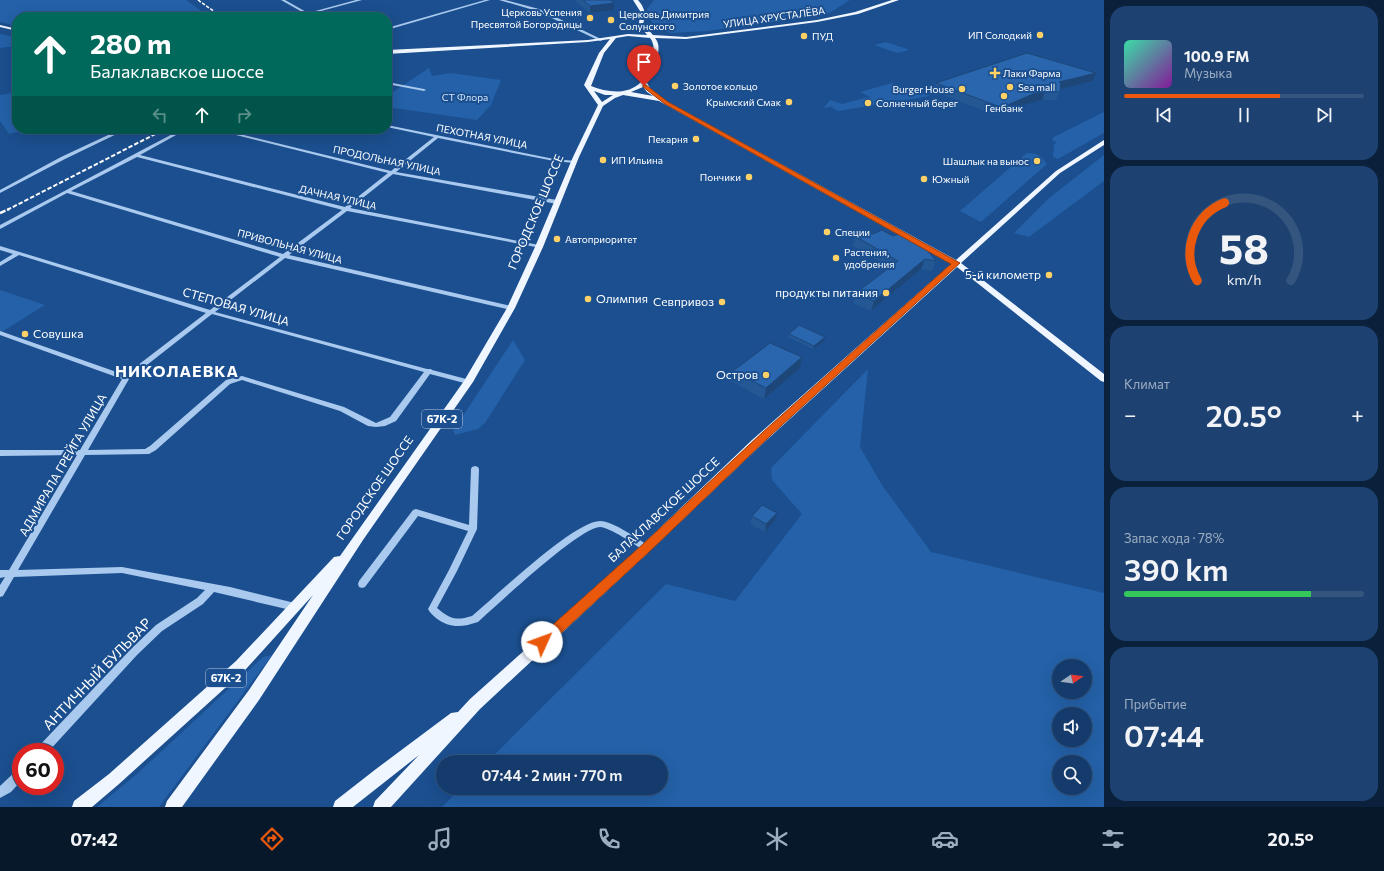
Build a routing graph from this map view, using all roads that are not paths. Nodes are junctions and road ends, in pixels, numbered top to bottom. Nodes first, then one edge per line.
1 (283, 0) edge
2 (360, 0) edge
3 (488, 0) edge
4 (501, 0) edge
5 (635, 0) edge
6 (897, 0) edge
7 (304, 12) edge
8 (315, 12) edge
9 (0, 26) edge
10 (638, 27) junction
11 (392, 28) edge
12 (12, 29) edge
13 (614, 37) junction
14 (651, 37) junction
15 (686, 38) junction
16 (601, 40) junction
17 (574, 42) junction
18 (670, 44) dead end
19 (592, 46) dead end
20 (392, 52) edge
21 (644, 83) junction
22 (392, 84) edge
23 (588, 87) junction
24 (424, 90) dead end
25 (623, 93) junction
26 (662, 100) junction
27 (601, 105) junction
28 (392, 127) edge
29 (114, 134) edge
30 (176, 134) edge
31 (234, 134) edge
32 (438, 136) junction
33 (1104, 142) edge
34 (136, 155) junction
35 (574, 162) junction
36 (393, 173) junction
37 (0, 192) edge
38 (68, 192) junction
39 (557, 202) junction
40 (346, 209) junction
41 (0, 227) edge
42 (539, 247) junction
43 (0, 248) edge
44 (19, 253) junction
45 (284, 256) junction
46 (956, 263) junction
47 (0, 264) edge
48 (511, 308) junction
49 (210, 312) junction
50 (0, 333) edge
51 (429, 370) junction
52 (126, 378) junction
53 (1104, 379) edge
54 (468, 382) junction
55 (0, 453) edge
56 (83, 453) junction
57 (475, 469) dead end
58 (473, 529) junction
59 (359, 537) junction
60 (646, 548) junction
61 (0, 574) edge
62 (12, 574) junction
63 (362, 584) dead end
64 (212, 588) junction
65 (0, 593) edge
66 (295, 607) junction
67 (475, 704) junction
68 (49, 743) edge
69 (12, 783) edge
70 (0, 793) edge
71 (80, 807) edge
72 (173, 807) edge
73 (341, 807) edge
74 (381, 807) edge

1 - 7 street
2 - 8 street
3 - 11 street
4 - 16 street
5 - 10 main road
6 - 15 main road, УЛИЦА ХРУСТАЛЁВА
9 - 12 main road
10 - 13 main road
10 - 14 main road
13 - 14 main road
13 - 16 main road
13 - 23 main road
14 - 15 main road, УЛИЦА ХРУСТАЛЁВА
14 - 21 main road
15 - 18 main road
16 - 17 main road
17 - 19 main road
17 - 20 main road
21 - 25 main road
21 - 26 main road
22 - 24 street
23 - 25 main road
23 - 27 main road
25 - 26 main road
25 - 27 main road
26 - 46 main road
27 - 35 main road, ГОРОДСКОЕ ШОССЕ / 67К-2
28 - 32 street, ПЕХОТНАЯ УЛИЦА
29 - 37 street
30 - 34 street
31 - 36 street, ПРОДОЛЬНАЯ УЛИЦА
32 - 35 street, ПЕХОТНАЯ УЛИЦА
32 - 36 street, АДМИРАЛА ГРЕЙГА УЛИЦА
33 - 46 main road, БАЛАКЛАВСКОЕ ШОССЕ
34 - 38 street
34 - 40 street, ДАЧНАЯ УЛИЦА
35 - 39 main road, ГОРОДСКОЕ ШОССЕ / 67К-2
36 - 39 street, ПРОДОЛЬНАЯ УЛИЦА
36 - 40 street, АДМИРАЛА ГРЕЙГА УЛИЦА
38 - 41 street
38 - 45 street, ПРИВОЛЬНАЯ УЛИЦА
39 - 42 main road, ГОРОДСКОЕ ШОССЕ / 67К-2
40 - 42 street, ДАЧНАЯ УЛИЦА
40 - 45 street, АДМИРАЛА ГРЕЙГА УЛИЦА
42 - 48 main road, ГОРОДСКОЕ ШОССЕ / 67К-2
43 - 44 street, СТЕПОВАЯ УЛИЦА
44 - 47 street
44 - 49 street, СТЕПОВАЯ УЛИЦА
45 - 48 street, ПРИВОЛЬНАЯ УЛИЦА
45 - 49 street, АДМИРАЛА ГРЕЙГА УЛИЦА
46 - 53 main road
46 - 60 main road, БАЛАКЛАВСКОЕ ШОССЕ
48 - 54 main road, ГОРОДСКОЕ ШОССЕ / 67К-2
49 - 51 street, СТЕПОВАЯ УЛИЦА
49 - 52 street, АДМИРАЛА ГРЕЙГА УЛИЦА
50 - 52 street
51 - 54 street, СТЕПОВАЯ УЛИЦА
51 - 56 street
52 - 56 street, АДМИРАЛА ГРЕЙГА УЛИЦА
54 - 59 main road, ГОРОДСКОЕ ШОССЕ / 67К-2
55 - 56 street
56 - 62 street, АДМИРАЛА ГРЕЙГА УЛИЦА
57 - 58 street
58 - 60 street
58 - 63 street
59 - 66 main road, 67К-2
59 - 72 main road, ГОРОДСКОЕ ШОССЕ / 67К-2
60 - 67 main road, БАЛАКЛАВСКОЕ ШОССЕ
61 - 62 street
62 - 64 street
62 - 65 street, АДМИРАЛА ГРЕЙГА УЛИЦА
64 - 66 street
64 - 68 street, АНТИЧНЫЙ БУЛЬВАР
66 - 71 main road, 67К-2
67 - 73 main road
67 - 74 main road
69 - 70 street

